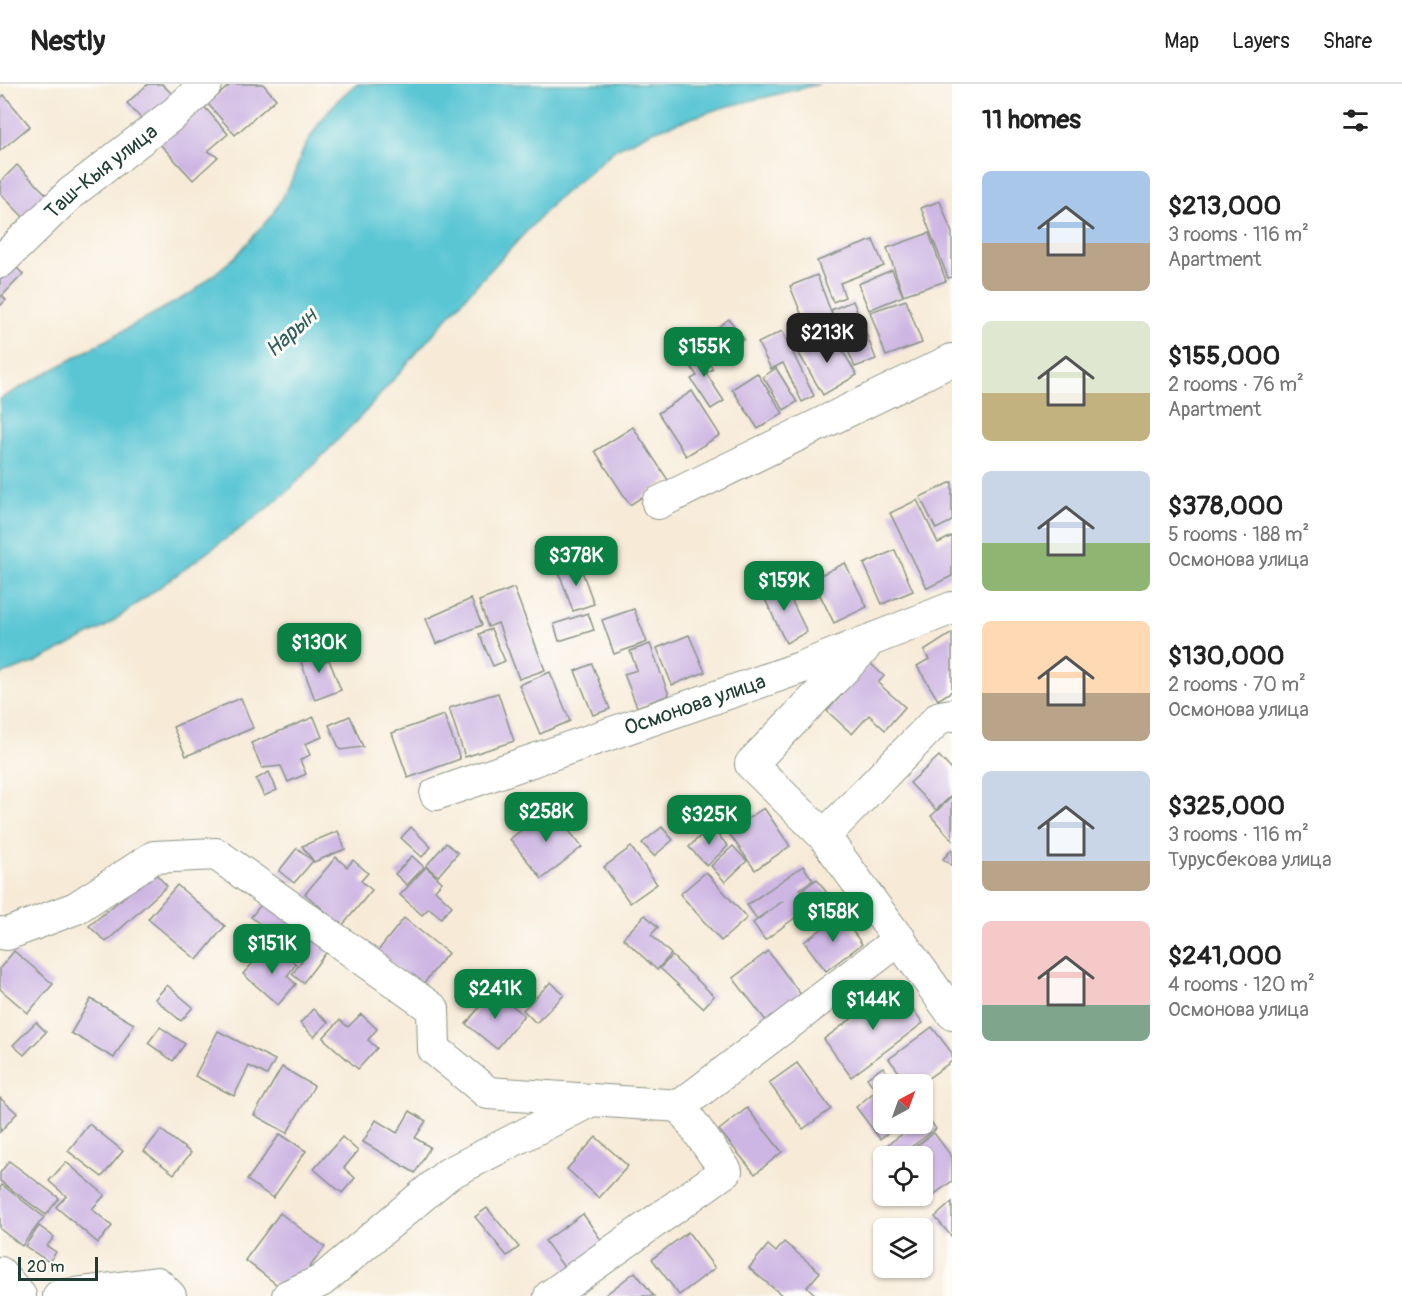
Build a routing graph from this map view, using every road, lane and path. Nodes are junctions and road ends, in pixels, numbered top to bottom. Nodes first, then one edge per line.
1 (206, 84) edge
2 (0, 262) edge
3 (952, 360) edge
4 (658, 503) dead end
5 (952, 608) edge
6 (872, 640) junction
7 (952, 715) edge
8 (436, 794) dead end
9 (824, 836) junction
10 (0, 933) edge
11 (900, 939) junction
12 (952, 1013) edge
13 (590, 1101) junction
14 (680, 1106) junction
15 (0, 1273) edge
16 (20, 1296) edge
17 (59, 1296) edge
18 (170, 1296) edge
19 (288, 1296) edge
20 (550, 1296) edge

1 - 2 street, Таш-Кыя улица
3 - 4 street
5 - 6 street, Осмонова улица
6 - 8 street, Осмонова улица
6 - 9 street
7 - 9 street
9 - 11 street
10 - 13 street
11 - 12 street
11 - 14 street
13 - 14 street
13 - 19 street
14 - 20 street
15 - 16 street
17 - 18 street

